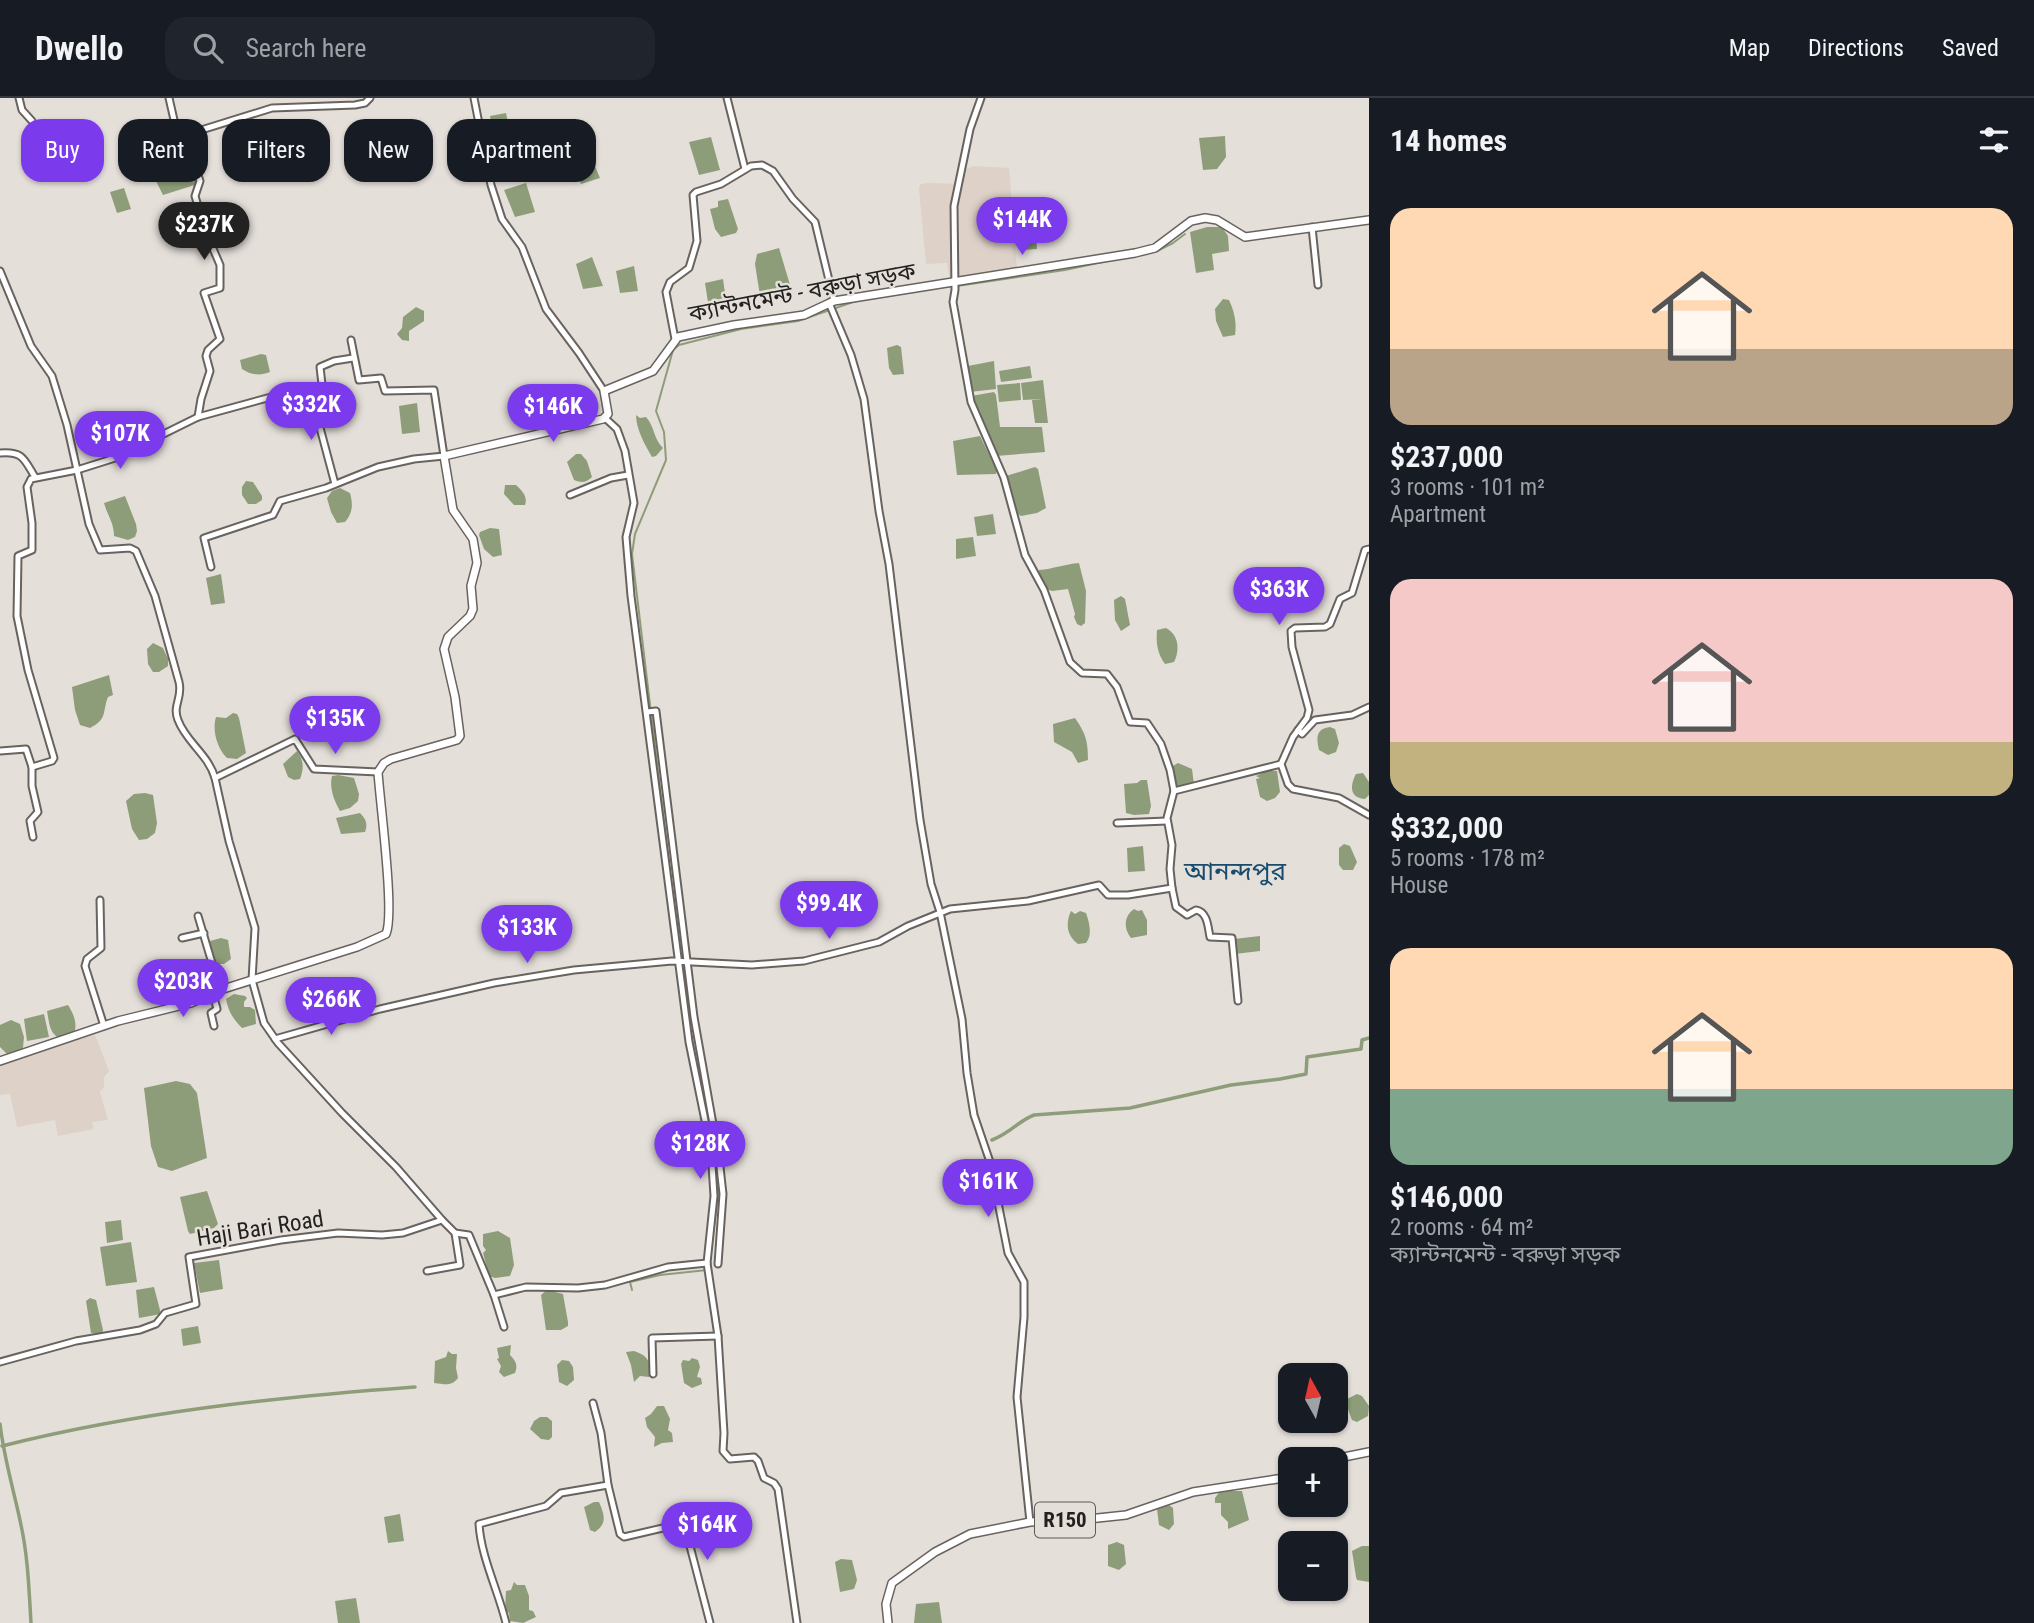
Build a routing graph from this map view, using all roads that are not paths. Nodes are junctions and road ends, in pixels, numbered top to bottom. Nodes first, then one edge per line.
1 (19, 98) edge
2 (169, 98) edge
3 (370, 98) edge
4 (474, 98) edge
5 (727, 98) edge
6 (981, 98) edge
7 (30, 119) edge
8 (174, 119) edge
9 (208, 128) edge
10 (745, 169) junction
11 (200, 182) edge
12 (1369, 220) edge
13 (1312, 227) junction
14 (0, 271) edge
15 (954, 282) junction
16 (1318, 285) dead end
17 (832, 305) junction
18 (675, 339) junction
19 (351, 340) dead end
20 (354, 358) junction
21 (604, 391) junction
22 (311, 394) junction
23 (198, 417) junction
24 (605, 418) junction
25 (0, 453) edge
26 (444, 456) junction
27 (77, 470) junction
28 (628, 475) junction
29 (35, 477) junction
30 (335, 484) junction
31 (570, 495) dead end
32 (1369, 549) edge
33 (211, 567) dead end
34 (1369, 707) edge
35 (1298, 730) junction
36 (0, 751) edge
37 (1281, 765) junction
38 (32, 767) junction
39 (378, 772) junction
40 (215, 778) junction
41 (1174, 791) junction
42 (1369, 815) edge
43 (1167, 821) junction
44 (1117, 822) dead end
45 (33, 837) dead end
46 (1172, 888) junction
47 (100, 900) dead end
48 (940, 912) junction
49 (198, 916) dead end
50 (204, 933) junction
51 (181, 938) dead end
52 (682, 961) junction
53 (252, 979) junction
54 (217, 992) junction
55 (1238, 1001) dead end
56 (104, 1026) junction
57 (214, 1026) dead end
58 (275, 1039) junction
59 (0, 1061) edge
60 (442, 1220) junction
61 (455, 1233) junction
62 (718, 1264) dead end
63 (707, 1267) junction
64 (427, 1270) dead end
65 (494, 1295) junction
66 (504, 1327) dead end
67 (718, 1336) junction
68 (0, 1362) edge
69 (653, 1374) dead end
70 (593, 1403) dead end
71 (1369, 1452) edge
72 (1348, 1456) edge
73 (1278, 1478) edge
74 (608, 1485) junction
75 (726, 1510) dead end
76 (1030, 1522) junction
77 (684, 1523) junction
78 (506, 1623) edge
79 (710, 1623) edge
80 (797, 1623) edge
81 (888, 1623) edge

1 - 7 street
2 - 8 street
3 - 9 street
4 - 21 street
5 - 10 street
6 - 15 street
10 - 17 street
10 - 18 street
11 - 23 street
12 - 13 main road, ক্যান্টনমেন্ট - বরুড়া সড়ক
13 - 15 main road, ক্যান্টনমেন্ট - বরুড়া সড়ক
13 - 16 street
14 - 27 street
15 - 17 main road, ক্যান্টনমেন্ট - বরুড়া সড়ক
15 - 41 street
17 - 18 main road, ক্যান্টনমেন্ট - বরুড়া সড়ক
17 - 48 street
18 - 21 main road, ক্যান্টনমেন্ট - বরুড়া সড়ক
19 - 20 street
20 - 22 street
20 - 26 street
21 - 24 main road
22 - 23 street
22 - 30 street
23 - 27 street
24 - 26 main road
24 - 28 street
25 - 29 street
26 - 30 street
26 - 39 main road
27 - 29 street
27 - 40 street
28 - 31 street
28 - 52 street
29 - 38 street
30 - 33 street
32 - 35 street
34 - 35 street
35 - 37 street
36 - 38 street
37 - 41 street
37 - 42 street
38 - 45 street
39 - 40 street
39 - 53 main road
40 - 53 street
41 - 43 street
43 - 44 street
43 - 46 street
46 - 48 street
46 - 55 street
47 - 56 street
48 - 52 street
48 - 76 street
49 - 50 street
50 - 51 street
50 - 54 street
52 - 58 street
52 - 62 street
52 - 63 street
53 - 54 main road
53 - 58 street
54 - 56 main road
54 - 57 street
56 - 59 main road
58 - 60 street
60 - 61 street
60 - 68 street, Haji Bari Road
61 - 64 street
61 - 65 street
63 - 65 street
63 - 67 street
65 - 66 street
67 - 69 street
67 - 80 street
70 - 74 street
71 - 72 main road
73 - 76 main road, R150
74 - 77 street
74 - 78 street
75 - 77 street
76 - 81 main road, R150
77 - 79 street

